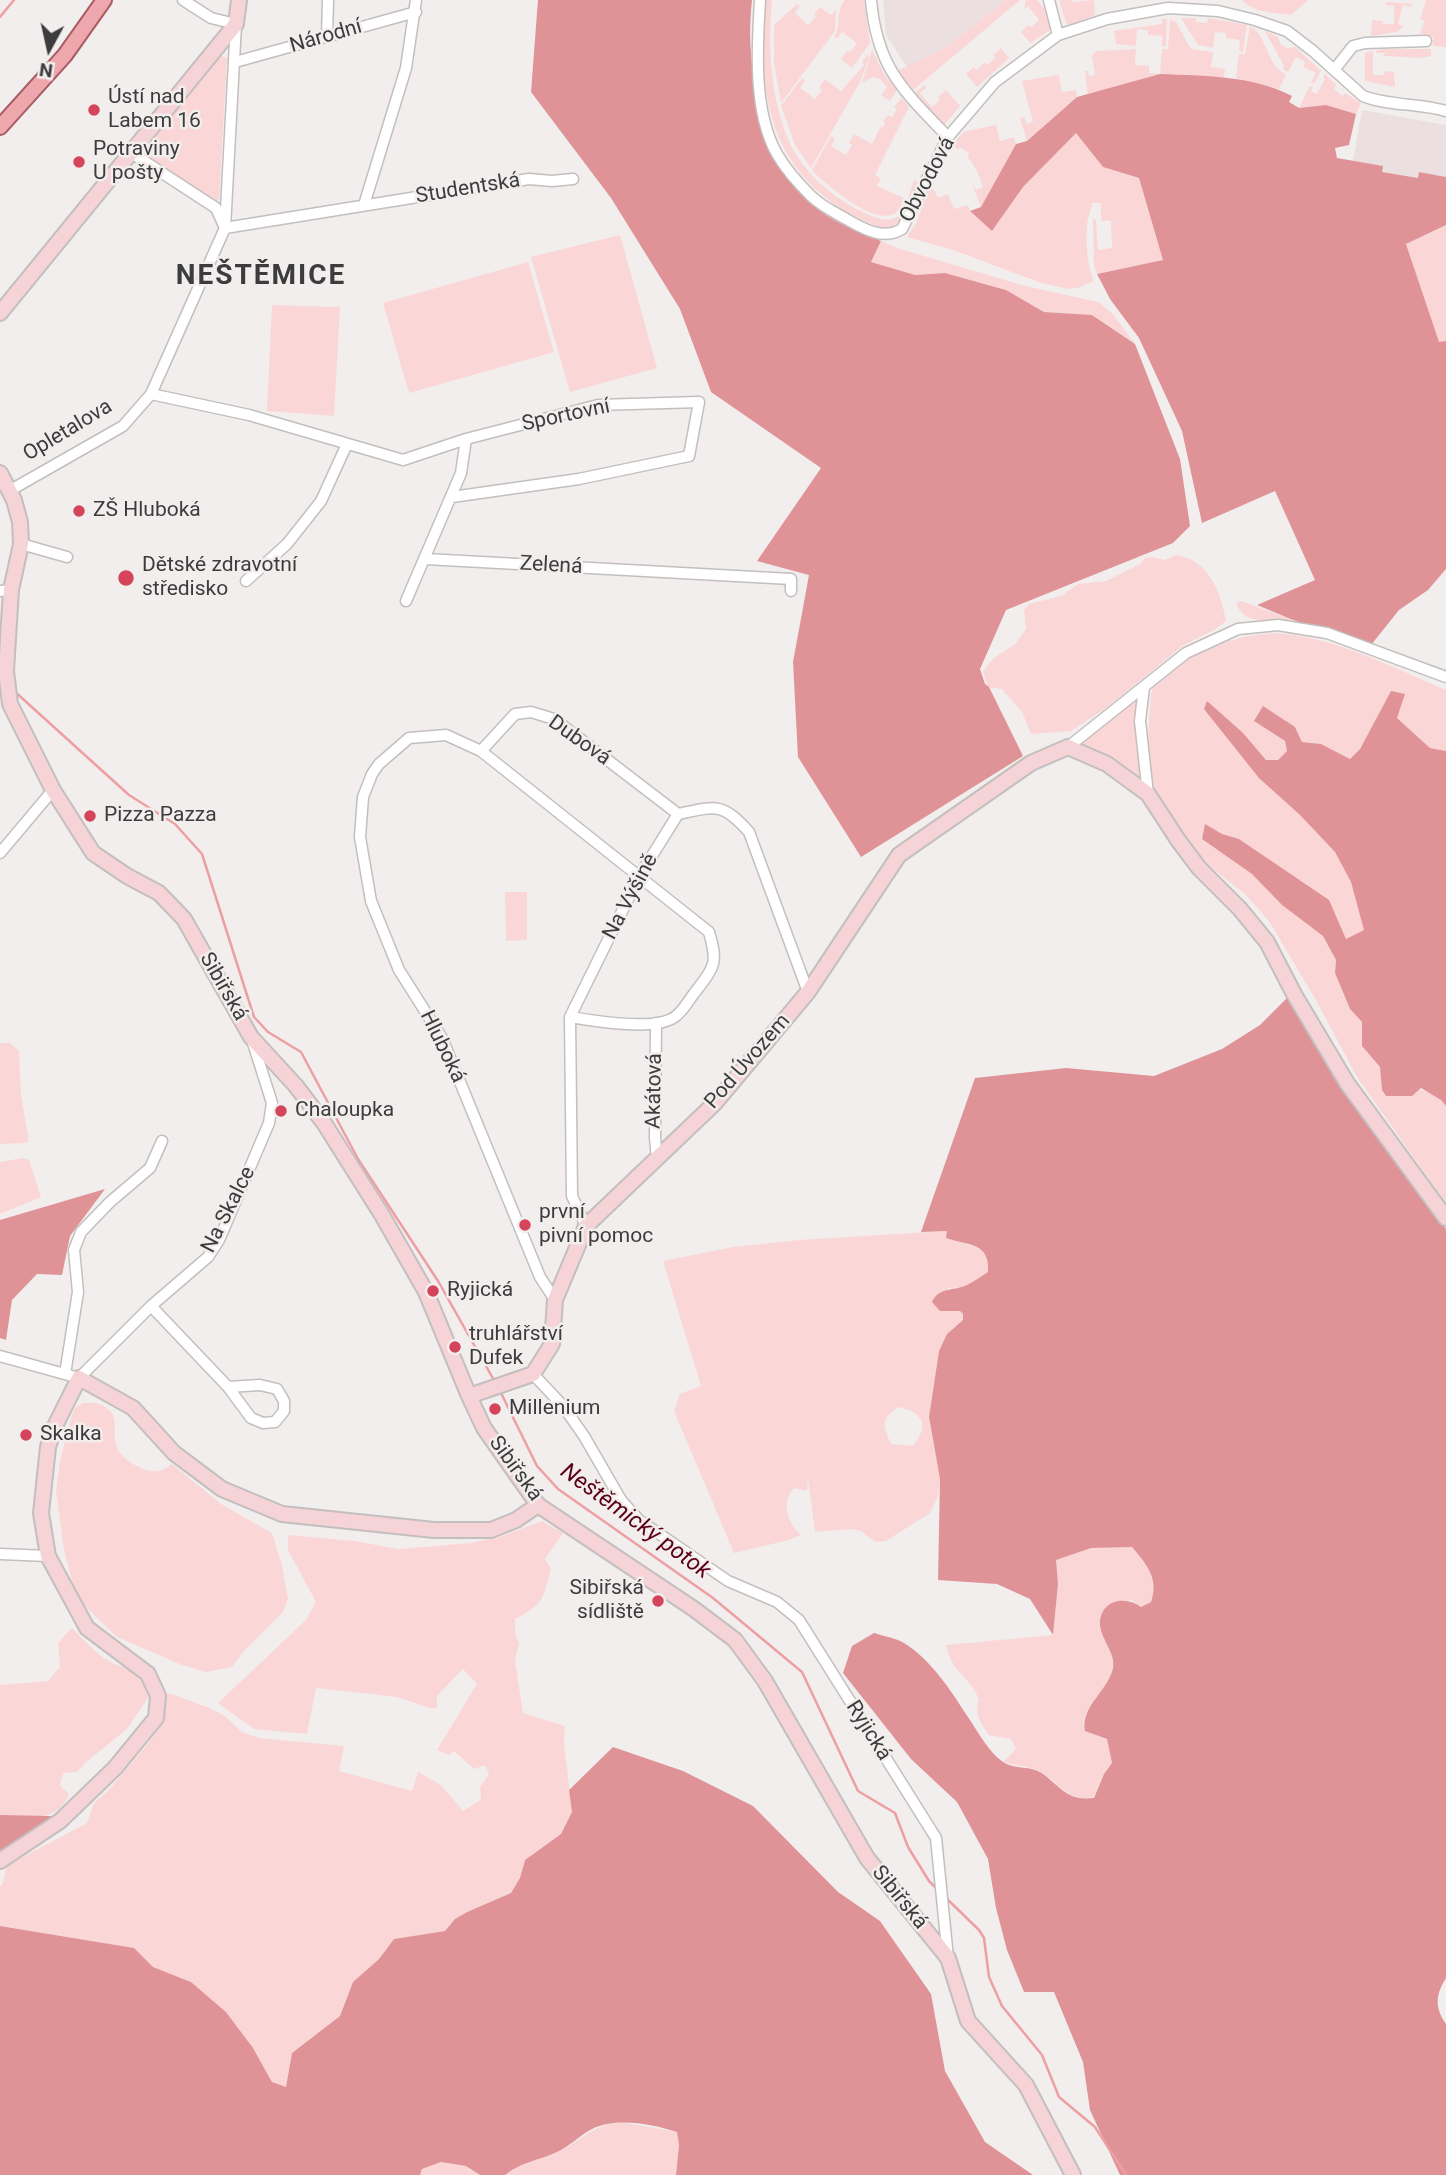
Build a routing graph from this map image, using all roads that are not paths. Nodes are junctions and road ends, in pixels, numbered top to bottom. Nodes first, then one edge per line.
1 (183, 0) edge
2 (239, 0) edge
3 (328, 0) edge
4 (416, 0) edge
5 (760, 0) edge
6 (871, 0) edge
7 (1049, 0) edge
8 (101, 5) edge
9 (416, 12) junction
10 (236, 24) junction
11 (1058, 35) junction
12 (327, 36) junction
13 (1426, 41) dead end
14 (235, 62) junction
15 (1334, 70) junction
16 (1446, 111) edge
17 (0, 127) edge
18 (948, 137) junction
19 (130, 152) junction
20 (573, 179) dead end
21 (363, 205) junction
22 (225, 228) junction
23 (0, 313) edge
24 (151, 394) junction
25 (466, 439) junction
26 (347, 444) junction
27 (0, 473) edge
28 (9, 491) junction
29 (452, 497) junction
30 (21, 544) junction
31 (67, 557) dead end
32 (426, 559) junction
33 (246, 581) dead end
34 (5, 590) edge
35 (791, 591) dead end
36 (406, 601) dead end
37 (1446, 677) edge
38 (1144, 687) junction
39 (1068, 747) junction
40 (481, 751) junction
41 (52, 790) junction
42 (1148, 794) junction
43 (678, 814) junction
44 (0, 853) edge
45 (640, 875) junction
46 (808, 992) junction
47 (570, 1017) junction
48 (656, 1023) junction
49 (251, 1037) junction
50 (162, 1141) dead end
51 (657, 1159) junction
52 (1446, 1218) edge
53 (586, 1226) junction
54 (555, 1300) junction
55 (151, 1306) junction
56 (0, 1356) edge
57 (65, 1374) junction
58 (533, 1374) junction
59 (79, 1378) junction
60 (228, 1387) junction
61 (468, 1396) junction
62 (538, 1505) junction
63 (0, 1554) edge
64 (48, 1556) junction
65 (0, 1861) edge
66 (948, 1958) junction
67 (1073, 2175) edge

1 - 10 street
2 - 10 street, Opletalova
3 - 12 street
4 - 9 street
5 - 18 street, Obvodová
6 - 18 street
7 - 11 street
8 - 17 main road
9 - 12 street, Národní
9 - 21 street
10 - 14 street, Opletalova
10 - 19 street
11 - 15 street, Obvodová
11 - 18 street, Obvodová
12 - 14 street, Národní
13 - 15 street
14 - 22 street, Opletalova
15 - 16 street, Obvodová
19 - 22 street
19 - 23 street
20 - 21 street, Studentská
21 - 22 street, Studentská
22 - 24 street, Opletalova
24 - 26 street, Sportovní
24 - 28 street, Opletalova
25 - 26 street, Sportovní
25 - 29 street
25 - 29 street, Sportovní
26 - 33 street
27 - 28 street, Sibiřská
28 - 30 street, Sibiřská
29 - 32 street
30 - 31 street
30 - 34 street, Sibiřská
32 - 35 street, Zelená
32 - 36 street
34 - 41 street, Sibiřská
37 - 38 street
38 - 39 street
38 - 42 street
39 - 42 street
39 - 46 street, Pod Úvozem
40 - 43 street, Dubová
40 - 45 street
40 - 54 street, Hluboká
41 - 44 street
41 - 49 street, Sibiřská
42 - 52 street
43 - 45 street, Na Výšině
43 - 46 street
45 - 47 street, Na Výšině
45 - 48 street
46 - 51 street, Pod Úvozem
47 - 48 street
47 - 53 street, Na Výšině
48 - 51 street, Akátová
49 - 55 street, Na Skalce
49 - 61 street, Sibiřská
50 - 57 street
51 - 53 street, Pod Úvozem
53 - 54 street, Pod Úvozem
54 - 58 street, Pod Úvozem
55 - 59 street, Na Skalce
55 - 60 street
56 - 57 street
57 - 59 street
58 - 61 street
58 - 66 street, Ryjická
59 - 62 street
59 - 64 street
60 - 60 street
61 - 62 street, Sibiřská
62 - 66 street, Sibiřská
63 - 64 street
64 - 65 street
66 - 67 street, Ryjická

